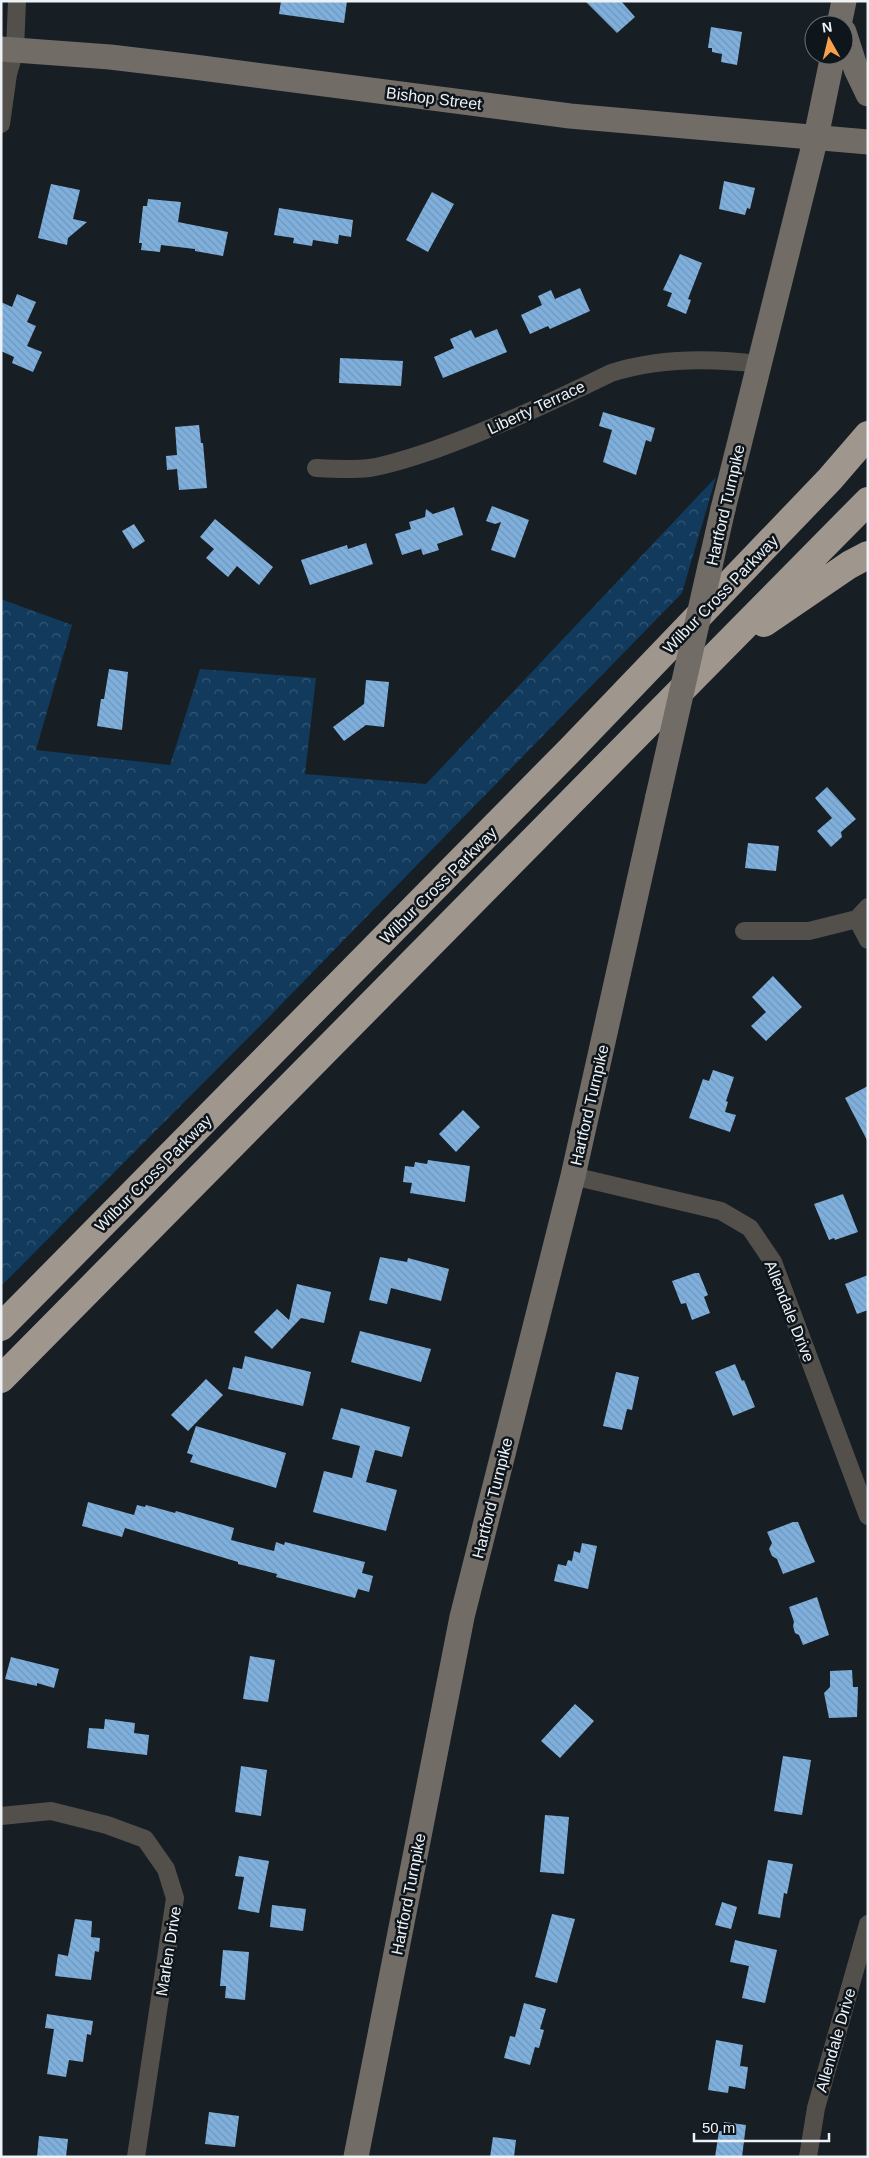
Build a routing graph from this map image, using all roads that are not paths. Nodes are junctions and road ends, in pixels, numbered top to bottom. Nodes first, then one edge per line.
1 (17, 1) edge
2 (8, 50) edge
3 (854, 62) edge
4 (831, 65) edge
5 (868, 94) edge
6 (1, 124) edge
7 (816, 137) junction
8 (868, 142) edge
9 (759, 364) junction
10 (868, 435) edge
11 (316, 468) dead end
12 (868, 501) edge
13 (868, 555) edge
14 (709, 661) junction
15 (862, 913) edge
16 (744, 931) dead end
17 (868, 940) edge
18 (573, 1176) junction
19 (1, 1328) edge
20 (1, 1379) edge
21 (868, 1516) edge
22 (1, 1816) edge
23 (868, 1924) edge
24 (136, 2157) edge
25 (356, 2157) edge
26 (808, 2157) edge

1 - 2 street
2 - 6 street
2 - 7 main road, Bishop Street
3 - 5 main road
4 - 7 main road, Hartford Turnpike
7 - 8 main road, Bishop Street
7 - 9 main road, Hartford Turnpike
9 - 11 street, Liberty Terrace
9 - 18 main road, Hartford Turnpike, bridge
10 - 19 highway, Wilbur Cross Parkway
12 - 14 highway
13 - 14 highway
14 - 20 highway
15 - 16 street
15 - 17 street
18 - 21 street, Allendale Drive
18 - 25 main road, Hartford Turnpike
22 - 24 street, Marlen Drive
23 - 26 street, Allendale Drive

